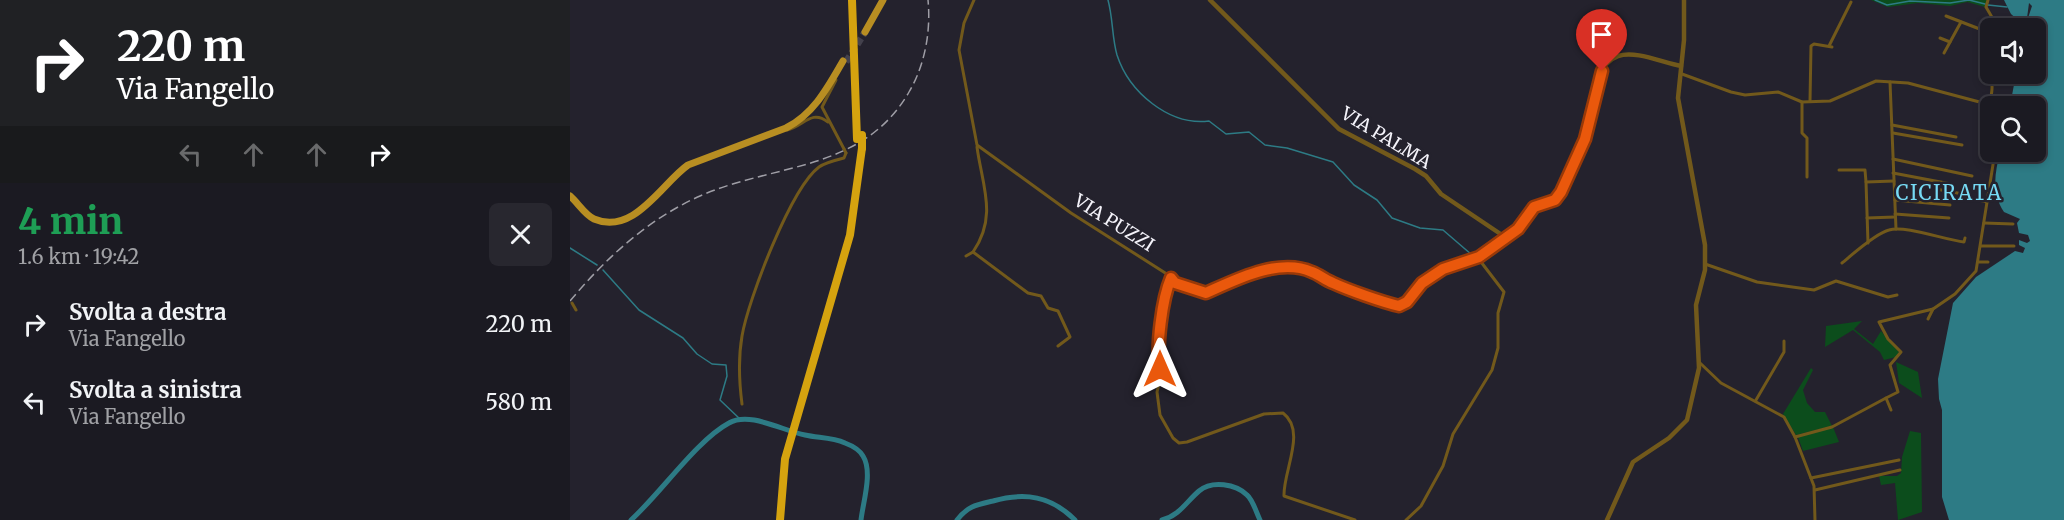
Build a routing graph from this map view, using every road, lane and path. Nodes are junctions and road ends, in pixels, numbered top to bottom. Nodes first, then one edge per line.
1 (852, 0) edge
2 (857, 0) edge
3 (878, 0) edge
4 (883, 0) edge
5 (974, 0) edge
6 (1210, 0) edge
7 (1684, 0) edge
8 (1988, 0) edge
9 (1851, 2) dead end
10 (1946, 16) dead end
11 (1992, 18) edge
12 (1960, 22) junction
13 (1980, 29) edge
14 (1940, 38) dead end
15 (1950, 42) junction
16 (1944, 53) dead end
17 (845, 62) tunnel mouth
18 (1681, 66) junction
19 (1680, 73) junction
20 (832, 82) junction
21 (1890, 82) junction
22 (1810, 101) junction
23 (1802, 102) junction
24 (1980, 102) edge
25 (816, 108) junction
26 (823, 115) junction
27 (798, 120) junction
28 (1892, 125) junction
29 (781, 131) junction
30 (1893, 133) junction
31 (769, 134) junction
32 (859, 137) junction
33 (1956, 137) dead end
34 (977, 145) junction
35 (1962, 146) dead end
36 (1893, 159) junction
37 (1993, 162) edge
38 (1839, 170) dead end
39 (1893, 173) junction
40 (1972, 176) dead end
41 (1807, 177) dead end
42 (1894, 181) junction
43 (1866, 182) junction
44 (1951, 184) dead end
45 (1936, 189) dead end
46 (570, 196) edge
47 (1895, 200) junction
48 (1987, 202) junction
49 (1950, 205) dead end
50 (1895, 216) junction
51 (1868, 218) junction
52 (1949, 218) dead end
53 (1984, 223) junction
54 (2013, 224) dead end
55 (1896, 230) junction
56 (1505, 237) junction
57 (1965, 238) dead end
58 (1869, 243) junction
59 (1981, 246) junction
60 (2014, 246) dead end
61 (973, 252) junction
62 (966, 256) dead end
63 (1479, 257) junction
64 (1979, 262) junction
65 (1988, 262) dead end
66 (1842, 263) dead end
67 (1705, 264) junction
68 (1171, 278) junction
69 (1897, 295) dead end
70 (572, 303) dead end
71 (1932, 309) junction
72 (576, 310) dead end
73 (1928, 319) dead end
74 (1784, 341) dead end
75 (1058, 346) dead end
76 (1700, 363) junction
77 (1886, 398) junction
78 (1756, 400) junction
79 (742, 404) dead end
80 (1891, 410) dead end
81 (1795, 437) junction
82 (783, 458) junction
83 (1899, 459) dead end
84 (1900, 470) dead end
85 (1811, 478) junction
86 (1815, 490) junction
87 (775, 520) edge
88 (780, 520) edge
89 (1354, 520) edge
90 (1406, 520) edge
91 (1607, 520) edge
92 (1815, 520) edge

1 - 32 highway
2 - 32 highway
3 - 4 main road
5 - 34 street
6 - 56 street, VIA PALMA
7 - 18 street
8 - 11 street
9 - 22 street
10 - 12 street
12 - 13 street
12 - 15 street
14 - 15 street
15 - 16 street
17 - 20 main road
18 - 19 street
18 - 56 street
19 - 23 street
19 - 67 street
20 - 25 main road
20 - 26 street
20 - 27 main road
21 - 22 street
21 - 24 street
21 - 28 street
22 - 23 street
23 - 41 street
25 - 26 street
25 - 27 street
25 - 29 main road
26 - 29 street
26 - 79 street
27 - 31 main road
28 - 30 street
28 - 33 street
29 - 31 main road
30 - 35 street
30 - 36 street
31 - 46 main road
32 - 82 highway
34 - 61 street
34 - 68 street, VIA PUZZI
36 - 39 street
36 - 40 street
37 - 48 street
38 - 43 street
39 - 42 street
39 - 44 street
42 - 43 street
42 - 47 street
43 - 51 street
45 - 48 street
47 - 49 street
47 - 50 street
48 - 53 street
50 - 51 street
50 - 52 street
50 - 55 street
51 - 58 street
53 - 54 street
53 - 59 street
55 - 57 street
55 - 58 street
56 - 63 street
58 - 66 street
59 - 60 street
59 - 64 street
61 - 62 street
61 - 75 street
63 - 68 street, VIA PUZZI
63 - 90 street
64 - 65 street
64 - 71 street
67 - 69 street
67 - 76 street
68 - 89 street
70 - 72 street
71 - 73 street
71 - 77 street
74 - 78 street
76 - 78 street
76 - 91 street
77 - 80 street
77 - 81 street
78 - 81 street
81 - 85 street
82 - 87 highway
82 - 88 highway
83 - 85 street
84 - 86 street
85 - 86 street
86 - 92 street

